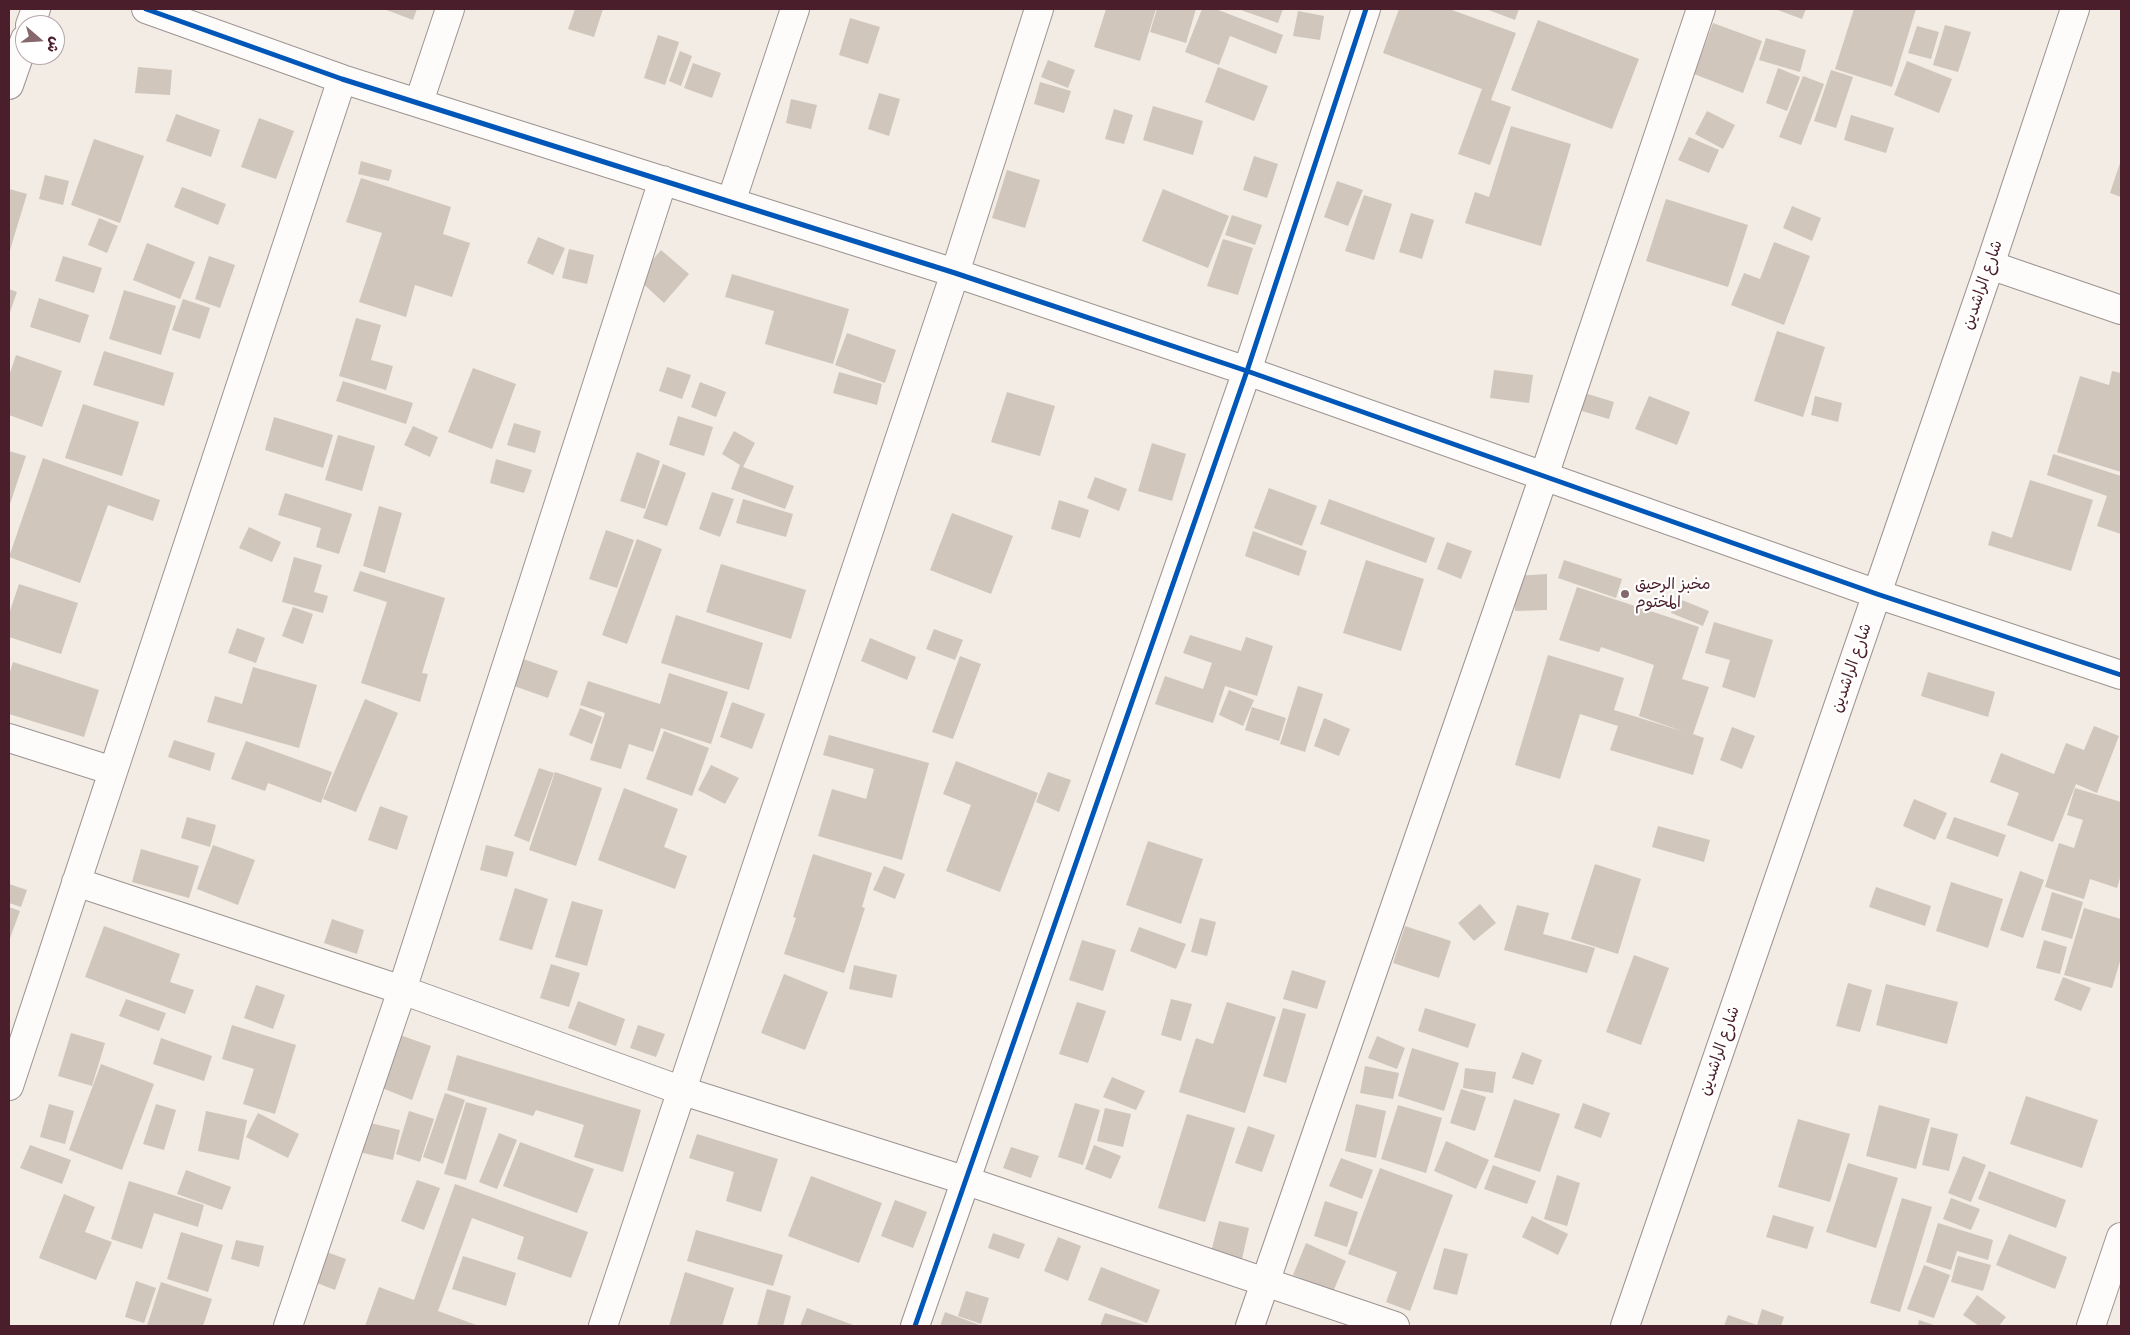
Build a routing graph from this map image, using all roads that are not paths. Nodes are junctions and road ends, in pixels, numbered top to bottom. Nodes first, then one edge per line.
1 (146, 9) edge
2 (450, 9) edge
3 (795, 9) edge
4 (1039, 9) edge
5 (1366, 9) edge
6 (1701, 9) edge
7 (2075, 9) edge
8 (16, 65) edge
9 (342, 79) junction
10 (9, 85) edge
11 (419, 102) junction
12 (662, 180) junction
13 (732, 202) junction
14 (1990, 265) junction
15 (955, 274) junction
16 (2121, 310) edge
17 (1248, 371) junction
18 (1544, 476) junction
19 (1877, 594) junction
20 (2121, 675) edge
21 (9, 738) edge
22 (113, 771) junction
23 (76, 882) junction
24 (402, 990) junction
25 (9, 1086) edge
26 (683, 1091) junction
27 (964, 1180) junction
28 (2121, 1237) edge
29 (1264, 1284) junction
30 (288, 1326) edge
31 (603, 1326) edge
32 (915, 1326) edge
33 (1250, 1326) edge
34 (1395, 1326) edge
35 (1625, 1326) edge
36 (2091, 1326) edge

1 - 9 street
2 - 11 street
3 - 13 street
4 - 15 street
5 - 17 street
6 - 18 street
7 - 14 street, شارع الراشدين
8 - 10 street
9 - 11 street
9 - 22 street
11 - 12 street
12 - 13 street
12 - 24 street
13 - 15 street
14 - 16 street
14 - 19 street, شارع الراشدين
15 - 17 street
15 - 26 street
17 - 18 street
17 - 27 street
18 - 19 street
18 - 29 street
19 - 20 street
19 - 35 street, شارع الراشدين
21 - 22 street
22 - 23 street
23 - 24 street
23 - 25 street
24 - 26 street
24 - 30 street
26 - 27 street
26 - 31 street
27 - 29 street
27 - 32 street
28 - 36 street
29 - 33 street
29 - 34 street

